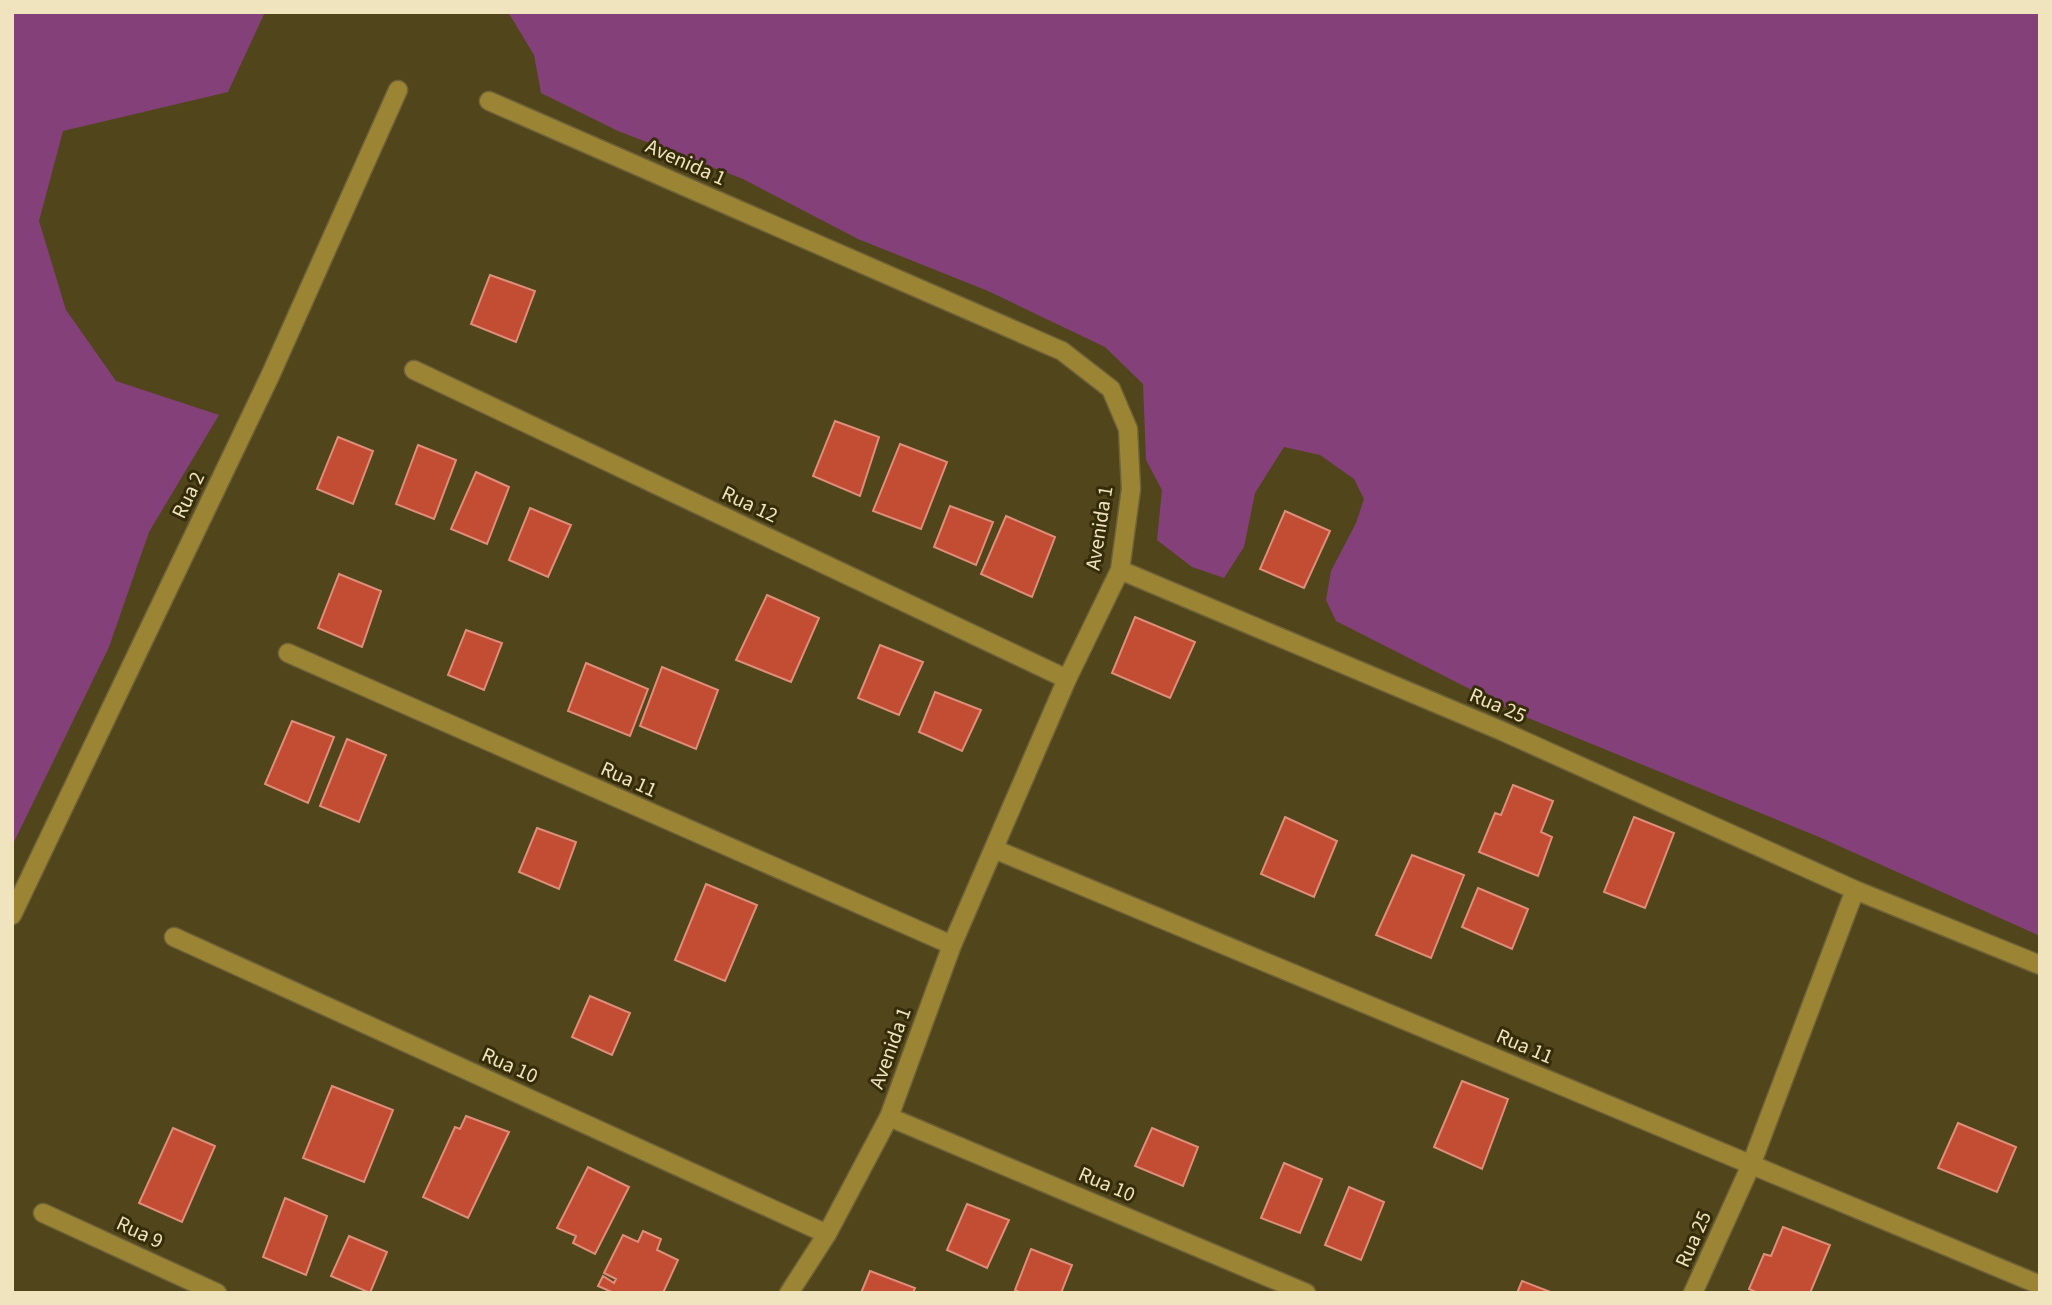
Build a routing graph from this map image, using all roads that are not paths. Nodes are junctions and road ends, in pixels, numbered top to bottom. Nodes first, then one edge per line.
1 (398, 90) dead end
2 (489, 101) dead end
3 (414, 370) dead end
4 (1120, 570) junction
5 (288, 653) dead end
6 (1067, 679) junction
7 (993, 849) junction
8 (1855, 890) junction
9 (12, 915) edge
10 (174, 937) dead end
11 (952, 945) junction
12 (2040, 965) edge
13 (889, 1116) junction
14 (1751, 1166) junction
15 (43, 1213) dead end
16 (827, 1234) junction
17 (2040, 1285) edge
18 (217, 1293) edge
19 (789, 1293) edge
20 (1306, 1293) edge
21 (1693, 1293) edge

1 - 9 street, Rua 2
2 - 4 street, Avenida 1
3 - 6 street, Rua 12
4 - 6 street, Avenida 1
4 - 8 street, Rua 25
5 - 11 street, Rua 11
6 - 7 street, Avenida 1
7 - 11 street, Avenida 1
7 - 14 street, Rua 11
8 - 12 street, Rua 25
8 - 14 street, Rua 25
10 - 16 street, Rua 10
11 - 13 street, Avenida 1
13 - 16 street, Avenida 1
13 - 20 street, Rua 10
14 - 17 street, Rua 11
14 - 21 street, Rua 25
15 - 18 street, Rua 9
16 - 19 street, Avenida 1

